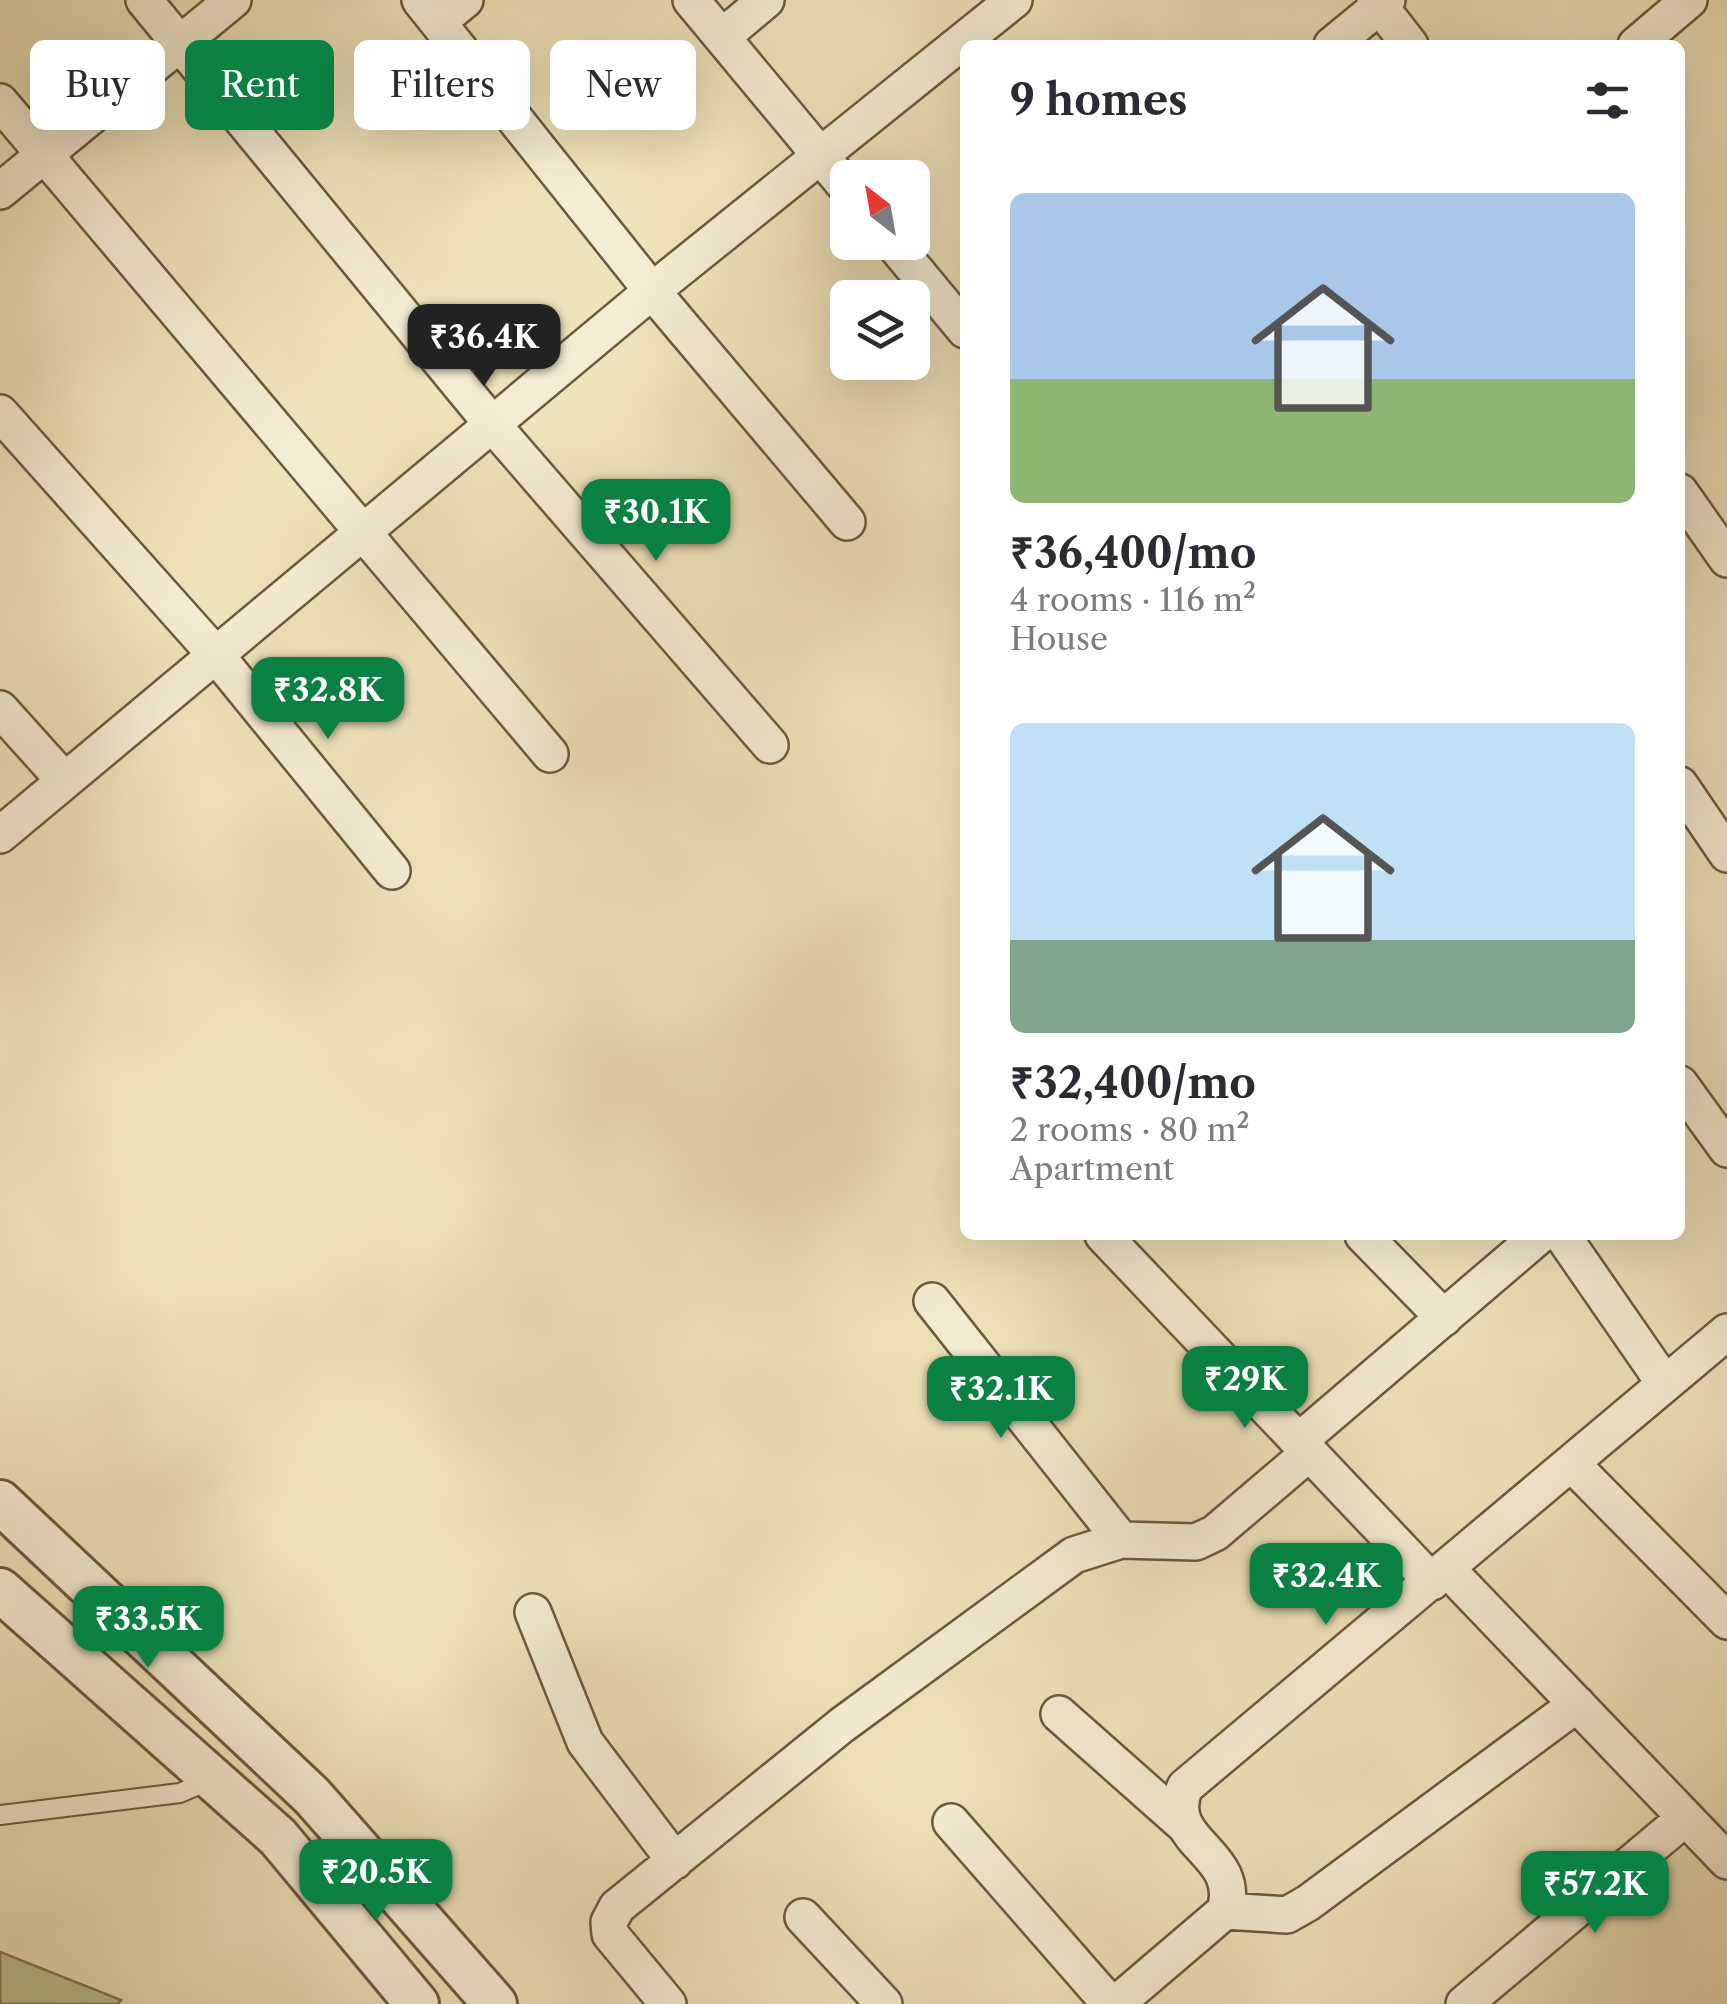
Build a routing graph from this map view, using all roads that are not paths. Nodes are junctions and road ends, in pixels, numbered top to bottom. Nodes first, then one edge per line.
1 (144, 0) edge
2 (233, 0) edge
3 (691, 0) edge
4 (766, 0) edge
5 (1014, 0) edge
6 (1689, 0) edge
7 (1381, 2) edge
8 (441, 7) edge
9 (722, 37) junction
10 (964, 40) edge
11 (1338, 40) edge
12 (1407, 40) edge
13 (1642, 40) edge
14 (178, 42) junction
15 (960, 43) edge
16 (0, 102) edge
17 (44, 154) junction
18 (820, 156) junction
19 (830, 168) edge
20 (0, 191) edge
21 (907, 260) edge
22 (652, 292) junction
23 (960, 324) edge
24 (0, 413) edge
25 (492, 424) junction
26 (1685, 499) edge
27 (846, 522) dead end
28 (363, 532) junction
29 (1727, 559) edge
30 (214, 654) junction
31 (0, 709) edge
32 (770, 745) dead end
33 (550, 754) dead end
34 (64, 780) junction
35 (1685, 792) edge
36 (0, 835) edge
37 (1727, 854) edge
38 (392, 871) dead end
39 (1685, 1101) edge
40 (1727, 1149) edge
41 (1108, 1240) edge
42 (1368, 1240) edge
43 (1534, 1240) edge
44 (1565, 1240) edge
45 (932, 1301) dead end
46 (1444, 1318) junction
47 (1727, 1332) edge
48 (1665, 1384) junction
49 (1304, 1447) junction
50 (1572, 1464) junction
51 (0, 1502) edge
52 (1121, 1540) junction
53 (1440, 1576) junction
54 (0, 1590) edge
55 (532, 1612) dead end
56 (1727, 1621) edge
57 (1577, 1704) junction
58 (1059, 1714) dead end
59 (230, 1792) junction
60 (0, 1815) edge
61 (1685, 1818) junction
62 (951, 1822) dead end
63 (1182, 1823) junction
64 (675, 1861) junction
65 (1727, 1861) edge
66 (1225, 1911) junction
67 (802, 1916) dead end
68 (418, 2004) edge
69 (495, 2004) edge
70 (668, 2004) edge
71 (884, 2004) edge
72 (1113, 2004) edge
73 (1464, 2004) edge

1 - 14 street
2 - 14 street
3 - 9 street
4 - 9 street
5 - 10 street
6 - 13 street
7 - 11 street
7 - 12 street
8 - 22 street
9 - 18 street
14 - 17 street
14 - 25 street
15 - 18 street
16 - 17 street
17 - 20 street
17 - 28 street
18 - 19 street
18 - 22 street
21 - 23 street
22 - 25 street
22 - 27 street
24 - 30 street
25 - 28 street
25 - 32 street
26 - 29 street
28 - 30 street
28 - 33 street
30 - 34 street
30 - 38 street
31 - 34 street
34 - 36 street
35 - 37 street
39 - 40 street
41 - 49 street
42 - 46 street
43 - 46 street
44 - 48 street
45 - 52 street
46 - 49 street
47 - 48 street
48 - 50 street
49 - 52 street
49 - 53 street
50 - 53 street
50 - 56 street
51 - 69 street
52 - 64 street
53 - 57 street
53 - 63 street
54 - 59 street
55 - 64 street
57 - 61 street
57 - 66 street
58 - 63 street
59 - 60 lane
59 - 68 street
61 - 65 street
61 - 73 street
62 - 72 street
63 - 66 street
64 - 70 street
66 - 72 street
67 - 71 street

